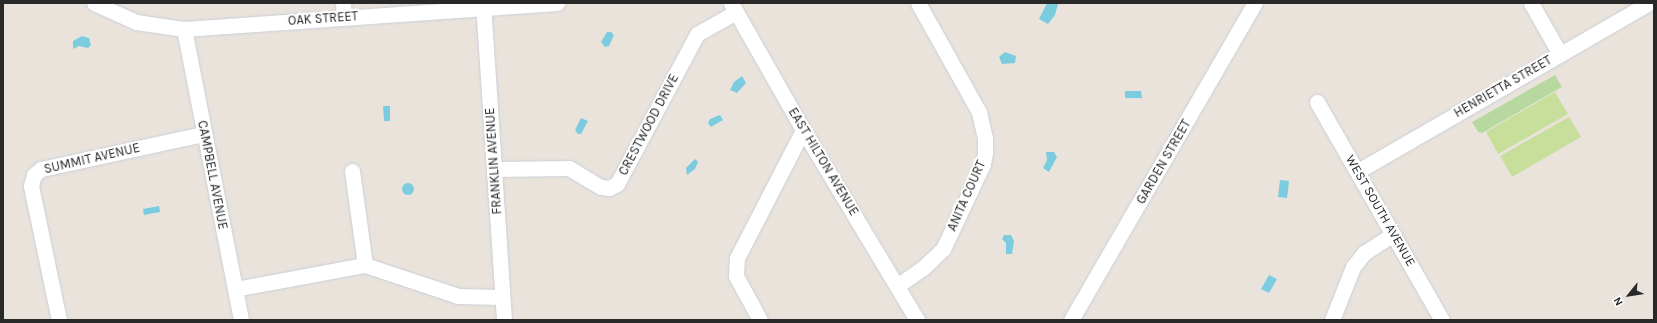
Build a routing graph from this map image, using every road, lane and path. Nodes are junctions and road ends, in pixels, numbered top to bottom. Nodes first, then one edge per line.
1 (94, 3) edge
2 (557, 3) edge
3 (918, 3) edge
4 (1255, 3) edge
5 (1531, 3) edge
6 (1649, 3) edge
7 (483, 5) edge
8 (734, 7) edge
9 (344, 10) edge
10 (184, 29) junction
11 (1560, 54) junction
12 (1317, 102) dead end
13 (803, 130) junction
14 (203, 134) junction
15 (495, 169) junction
16 (352, 171) dead end
17 (1358, 171) junction
18 (1393, 234) junction
19 (365, 265) junction
20 (897, 286) junction
21 (235, 289) junction
22 (502, 297) junction
23 (59, 320) edge
24 (241, 320) edge
25 (504, 320) edge
26 (760, 320) edge
27 (917, 320) edge
28 (1071, 320) edge
29 (1332, 320) edge
30 (1442, 320) edge

1 - 10 street, OAK STREET
2 - 7 street, OAK STREET
3 - 20 street, ANITA COURT
4 - 28 street, GARDEN STREET
5 - 11 street
6 - 11 street, HENRIETTA STREET
7 - 9 street, OAK STREET
7 - 15 street, FRANKLIN AVENUE
8 - 13 street, EAST HILTON AVENUE
8 - 15 street, CRESTWOOD DRIVE
9 - 10 street, OAK STREET
10 - 14 street, CAMPBELL AVENUE
11 - 17 street, HENRIETTA STREET
12 - 17 street, WEST SOUTH AVENUE
13 - 20 street, EAST HILTON AVENUE
13 - 26 street
14 - 21 street, CAMPBELL AVENUE
14 - 23 street, SUMMIT AVENUE
15 - 22 street, FRANKLIN AVENUE
16 - 19 street
17 - 18 street, WEST SOUTH AVENUE
18 - 29 street
18 - 30 street, WEST SOUTH AVENUE
19 - 21 street
19 - 22 street
20 - 27 street, EAST HILTON AVENUE
21 - 24 street, CAMPBELL AVENUE
22 - 25 street, FRANKLIN AVENUE

